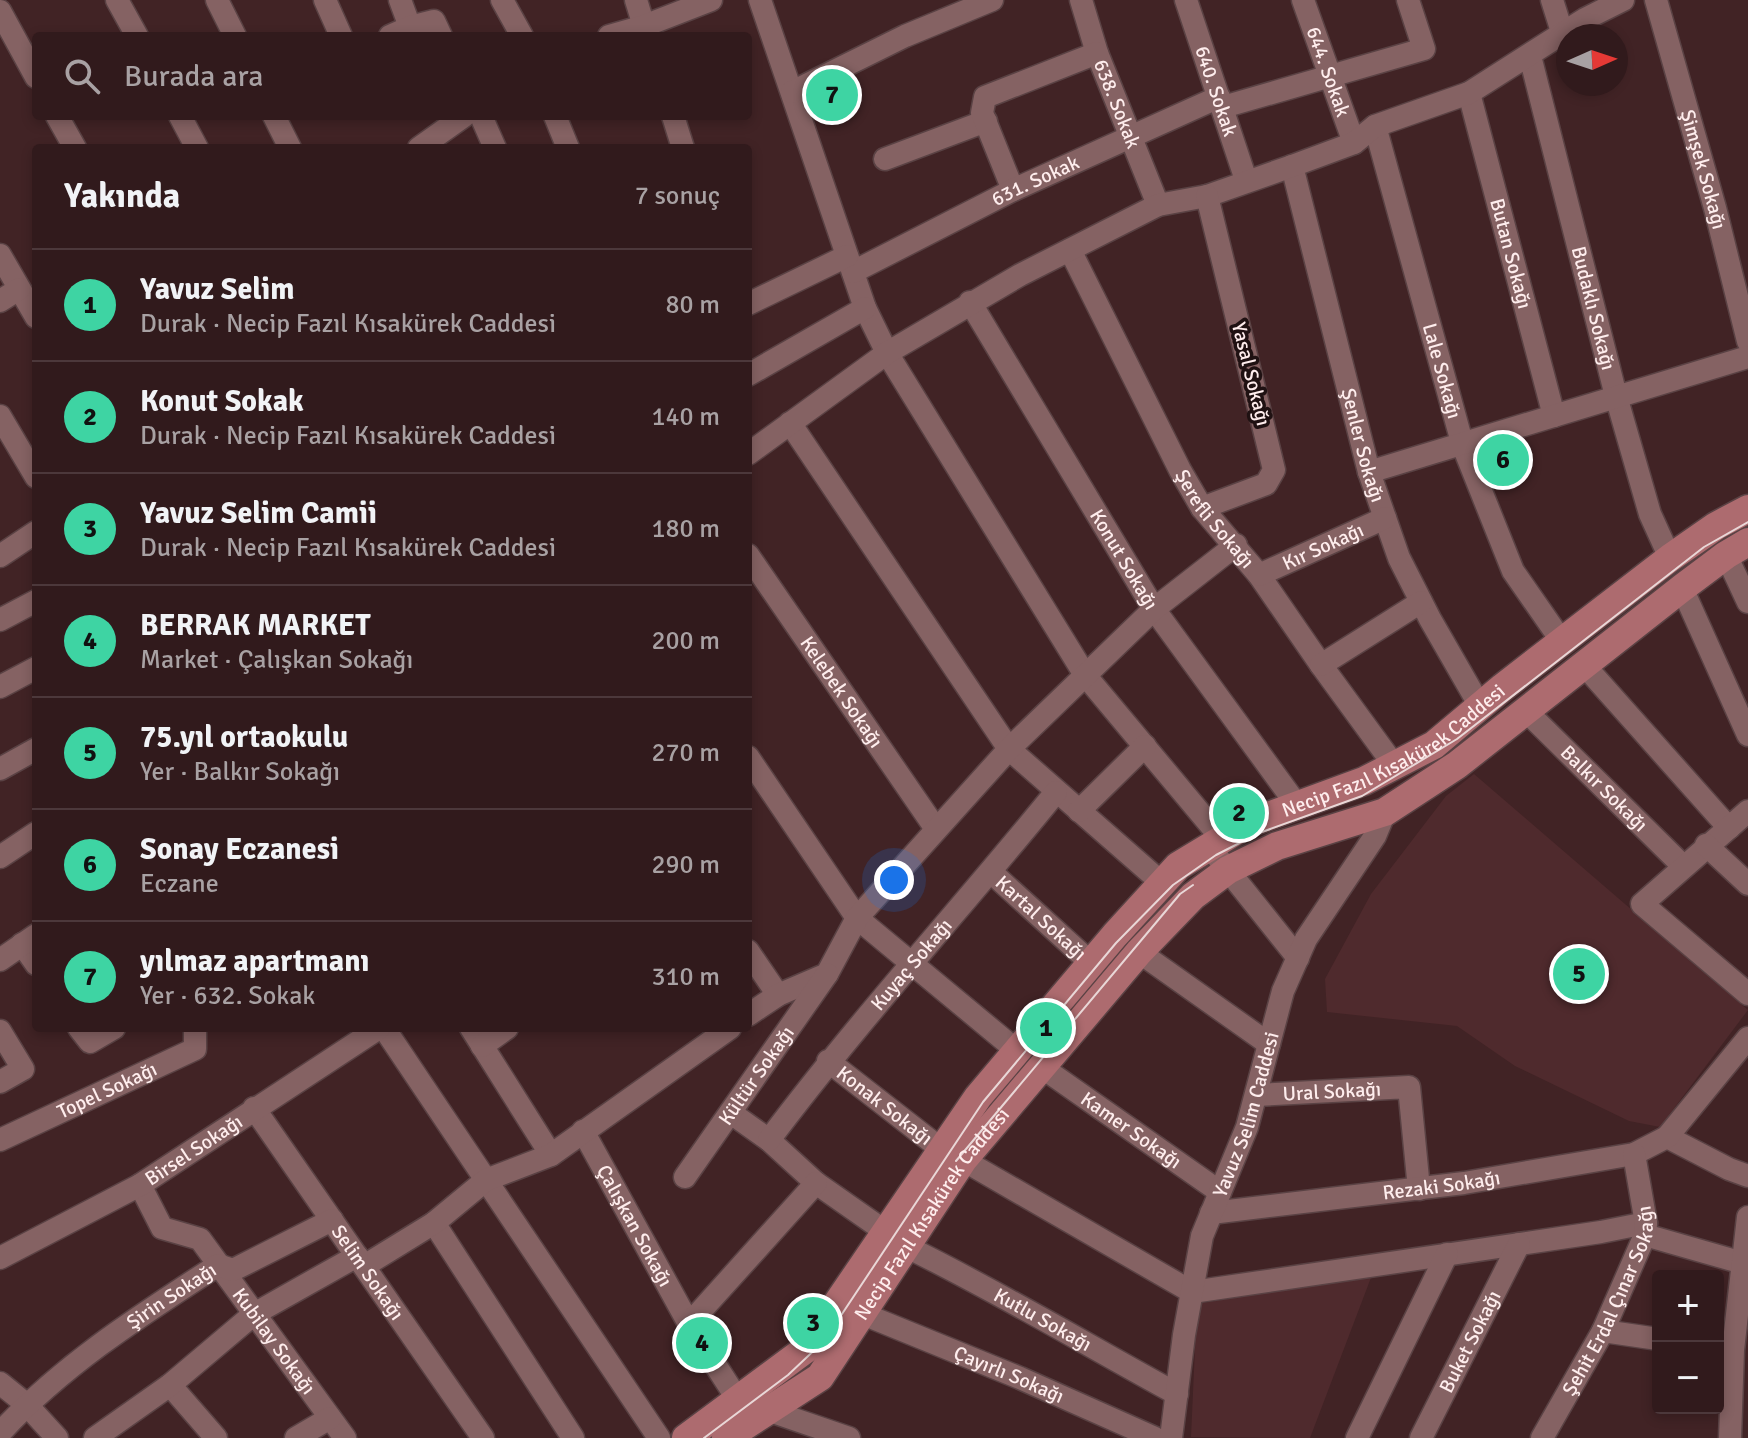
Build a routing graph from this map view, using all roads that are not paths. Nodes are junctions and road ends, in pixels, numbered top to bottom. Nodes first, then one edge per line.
1 (117, 0) edge
2 (217, 0) edge
3 (325, 0) edge
4 (400, 0) edge
5 (502, 0) edge
6 (636, 0) edge
7 (711, 0) edge
8 (760, 0) edge
9 (992, 0) edge
10 (1081, 0) edge
11 (1186, 0) edge
12 (1303, 0) edge
13 (1408, 0) edge
14 (1552, 0) edge
15 (1623, 0) edge
16 (1656, 0) edge
17 (0, 11) edge
18 (1560, 24) edge
19 (1578, 24) edge
20 (646, 31) edge
21 (135, 32) edge
22 (233, 32) edge
23 (339, 32) edge
24 (400, 32) edge
25 (439, 32) edge
26 (520, 32) edge
27 (1556, 39) edge
28 (1097, 53) junction
29 (1530, 56) junction
30 (32, 70) edge
31 (1330, 77) junction
32 (792, 92) junction
33 (1469, 93) junction
34 (1221, 102) junction
35 (59, 120) edge
36 (182, 120) edge
37 (276, 120) edge
38 (458, 120) edge
39 (483, 120) edge
40 (557, 120) edge
41 (674, 120) edge
42 (986, 121) junction
43 (1375, 126) junction
44 (1130, 135) junction
45 (1354, 143) junction
46 (73, 144) edge
47 (195, 144) edge
48 (288, 144) edge
49 (425, 144) edge
50 (493, 144) edge
51 (566, 144) edge
52 (682, 144) edge
53 (885, 159) dead end
54 (1292, 166) junction
55 (1246, 180) junction
56 (1013, 190) junction
57 (1207, 196) junction
58 (1158, 205) junction
59 (1070, 250) junction
60 (0, 255) edge
61 (850, 264) junction
62 (10, 295) edge
63 (752, 302) edge
64 (970, 302) junction
65 (865, 308) junction
66 (32, 314) edge
67 (1748, 341) edge
68 (887, 353) junction
69 (1748, 357) edge
70 (752, 373) edge
71 (1616, 396) junction
72 (0, 416) edge
73 (1554, 416) junction
74 (790, 423) junction
75 (1463, 446) junction
76 (752, 451) edge
77 (32, 470) edge
78 (1369, 472) junction
79 (1202, 508) junction
80 (1748, 509) edge
81 (1385, 518) junction
82 (32, 535) edge
83 (1236, 545) junction
84 (1737, 548) edge
85 (0, 556) edge
86 (1670, 558) junction
87 (752, 561) edge
88 (1259, 575) junction
89 (1682, 588) junction
90 (1421, 602) junction
91 (1748, 602) edge
92 (32, 603) edge
93 (1154, 609) junction
94 (0, 620) edge
95 (1563, 643) junction
96 (1321, 665) junction
97 (1584, 665) junction
98 (32, 670) edge
99 (1085, 675) junction
100 (0, 687) edge
101 (1480, 706) junction
102 (1526, 711) junction
103 (1748, 735) edge
104 (1145, 746) junction
105 (1009, 749) junction
106 (32, 751) edge
107 (752, 763) edge
108 (1394, 765) junction
109 (0, 769) edge
110 (1056, 792) junction
111 (1297, 805) junction
112 (1079, 811) junction
113 (1748, 811) edge
114 (1385, 812) junction
115 (1729, 828) junction
116 (936, 829) junction
117 (32, 836) edge
118 (1216, 843) junction
119 (1706, 845) junction
120 (0, 857) edge
121 (1683, 866) junction
122 (1228, 870) junction
123 (991, 872) junction
124 (1162, 883) junction
125 (1748, 884) edge
126 (857, 918) junction
127 (29, 939) edge
128 (1139, 952) junction
129 (752, 957) edge
130 (1298, 958) junction
131 (0, 960) edge
132 (910, 963) junction
133 (1091, 963) junction
134 (827, 974) junction
135 (1748, 994) edge
136 (778, 995) junction
137 (752, 1012) edge
138 (0, 1031) edge
139 (82, 1032) edge
140 (107, 1032) edge
141 (195, 1032) edge
142 (375, 1032) edge
143 (384, 1032) edge
144 (724, 1032) edge
145 (476, 1037) edge
146 (1748, 1038) edge
147 (1269, 1044) junction
148 (1016, 1050) junction
149 (828, 1061) junction
150 (1043, 1068) junction
151 (0, 1082) edge
152 (1256, 1095) junction
153 (254, 1108) junction
154 (731, 1113) junction
155 (583, 1131) junction
156 (1667, 1137) junction
157 (0, 1140) edge
158 (769, 1140) junction
159 (952, 1154) junction
160 (1634, 1154) junction
161 (551, 1155) junction
162 (1748, 1176) edge
163 (685, 1177) dead end
164 (486, 1180) junction
165 (816, 1183) junction
166 (140, 1185) junction
167 (1419, 1189) junction
168 (1220, 1192) junction
169 (1211, 1213) junction
170 (1748, 1217) edge
171 (332, 1220) junction
172 (434, 1223) junction
173 (1645, 1229) junction
174 (896, 1240) junction
175 (1519, 1244) junction
176 (1447, 1254) junction
177 (0, 1258) edge
178 (361, 1261) junction
179 (1743, 1263) junction
180 (218, 1265) junction
181 (1192, 1292) junction
182 (254, 1314) junction
183 (863, 1314) junction
184 (689, 1324) junction
185 (1603, 1331) junction
186 (1652, 1338) edge
187 (1726, 1349) edge
188 (0, 1383) edge
189 (170, 1385) junction
190 (1177, 1394) junction
191 (738, 1400) junction
192 (26, 1404) junction
193 (765, 1411) junction
194 (330, 1418) junction
195 (0, 1433) edge
196 (57, 1438) edge
197 (95, 1438) edge
198 (215, 1438) edge
199 (296, 1438) edge
200 (345, 1438) edge
201 (483, 1438) edge
202 (573, 1438) edge
203 (659, 1438) edge
204 (686, 1438) edge
205 (726, 1438) edge
206 (849, 1438) edge
207 (1155, 1438) edge
208 (1171, 1438) edge
209 (1357, 1438) edge
210 (1421, 1438) edge
211 (1542, 1438) edge
212 (1730, 1438) edge

1 - 21 street
2 - 22 street
3 - 23 street
4 - 24 street
5 - 26 street
6 - 20 street
7 - 20 street
8 - 32 street
9 - 32 street
10 - 28 street, 638. Sokak
11 - 34 street, 640. Sokak
12 - 31 street, 644. Sokak
13 - 31 street, 631. Sokak
14 - 18 street
15 - 19 street
16 - 67 street, Şimşek Sokağı
17 - 30 street
24 - 25 street
27 - 29 street
28 - 42 street
28 - 44 street, 638. Sokak
29 - 33 street
29 - 71 street, Budaklı Sokağı
31 - 34 street, 631. Sokak
31 - 45 street, 644. Sokak
32 - 61 street
33 - 43 street
33 - 73 street, Butan Sokağı
34 - 44 street, 631. Sokak
34 - 55 street, 640. Sokak
35 - 46 street
36 - 47 street
37 - 48 street
38 - 49 street
39 - 50 street
40 - 51 street
41 - 52 street
42 - 53 street
42 - 56 street
43 - 45 street
43 - 75 street, Lale Sokağı
44 - 56 street, 631. Sokak
44 - 58 street, 638. Sokak
45 - 54 street
54 - 55 street
54 - 78 street, Şenler Sokağı
55 - 57 street
56 - 61 street, 631. Sokak
57 - 58 street
57 - 79 street, Yasal Sokağı
58 - 59 street
59 - 64 street
59 - 79 street, Şerefli Sokağı
60 - 62 street
61 - 63 street, 631. Sokak
61 - 65 street
62 - 66 street
64 - 68 street
64 - 93 street, Konut Sokağı
65 - 68 street
65 - 70 street
68 - 74 street
68 - 99 street
69 - 71 street
71 - 73 street
71 - 86 street, Budaklı Sokağı
72 - 77 street
73 - 75 street
74 - 76 street
74 - 105 street
75 - 78 street
75 - 95 street, Lale Sokağı
78 - 81 street, Şenler Sokağı
79 - 83 street, Şerefli Sokağı
80 - 86 main road, Necip Fazıl Kısakürek Caddesi
81 - 88 street, Kır Sokağı
81 - 90 street, Şenler Sokağı
82 - 85 street
83 - 88 street, Şerefli Sokağı
83 - 93 street, Kültür Sokağı
84 - 89 main road, Necip Fazıl Kısakürek Caddesi
84 - 91 street
86 - 95 main road, Necip Fazıl Kısakürek Caddesi
87 - 116 street, Kelebek Sokağı
88 - 96 street, Şerefli Sokağı
89 - 97 main road, Necip Fazıl Kısakürek Caddesi
89 - 103 street
90 - 96 street
90 - 101 street, Şenler Sokağı
92 - 94 street
93 - 99 street, Kültür Sokağı
93 - 111 street, Konut Sokağı
95 - 101 main road, Necip Fazıl Kısakürek Caddesi
96 - 108 street, Şerefli Sokağı
97 - 102 main road, Necip Fazıl Kısakürek Caddesi
97 - 115 street
98 - 100 street
99 - 104 street
99 - 105 street, Kültür Sokağı
101 - 108 main road, Necip Fazıl Kısakürek Caddesi
102 - 114 main road, Necip Fazıl Kısakürek Caddesi
102 - 121 street, Balkır Sokağı
104 - 112 street
104 - 118 street
105 - 110 street
105 - 116 street, Kültür Sokağı
106 - 109 street
107 - 126 street
108 - 111 main road, Necip Fazıl Kısakürek Caddesi
110 - 112 street
110 - 123 street, Kuyaç Sokağı
111 - 118 main road, Necip Fazıl Kısakürek Caddesi
112 - 124 street
113 - 115 street
114 - 122 main road, Necip Fazıl Kısakürek Caddesi
114 - 130 street, Yavuz Selim Caddesi
115 - 119 street
116 - 126 street, Kültür Sokağı
117 - 120 street
118 - 122 street
118 - 124 main road, Necip Fazıl Kısakürek Caddesi
119 - 121 street
119 - 125 street
121 - 135 street
122 - 128 main road, Necip Fazıl Kısakürek Caddesi
122 - 130 street
123 - 132 street, Kuyaç Sokağı
123 - 133 street, Kartal Sokağı
124 - 133 main road, Necip Fazıl Kısakürek Caddesi
126 - 132 street
126 - 134 street, Kültür Sokağı
127 - 131 street
128 - 147 street
128 - 150 main road, Necip Fazıl Kısakürek Caddesi
129 - 136 street
130 - 147 street, Yavuz Selim Caddesi
132 - 148 street
132 - 149 street, Kuyaç Sokağı
133 - 148 main road, Necip Fazıl Kısakürek Caddesi
134 - 136 street
134 - 154 street, Kültür Sokağı
136 - 137 street
138 - 151 street
139 - 140 street
141 - 157 street, Topel Sokağı
142 - 153 street, Birsel Sokağı
143 - 164 street
144 - 155 street
145 - 161 street
146 - 156 street, Rezaki Sokağı
147 - 152 street, Yavuz Selim Caddesi
148 - 159 main road, Necip Fazıl Kısakürek Caddesi
149 - 158 street, Kuyaç Sokağı
149 - 159 street, Konak Sokağı
150 - 159 main road, Necip Fazıl Kısakürek Caddesi
150 - 168 street, Kamer Sokağı
152 - 167 street, Ural Sokağı
152 - 168 street, Yavuz Selim Caddesi
153 - 166 street, Birsel Sokağı
153 - 171 street, Selim Sokağı
154 - 158 street, Kutlu Sokağı
154 - 163 street, Kültür Sokağı
155 - 161 street
155 - 184 street, Çalışkan Sokağı
156 - 160 street, Rezaki Sokağı
156 - 162 street
158 - 165 street, Kutlu Sokağı
159 - 174 main road, Necip Fazıl Kısakürek Caddesi
159 - 181 street, Konak Sokağı
160 - 167 street, Rezaki Sokağı
160 - 173 street, Şehit Erdal Çınar Sokağı
161 - 164 street
164 - 172 street
164 - 203 street
165 - 174 street, Kutlu Sokağı
165 - 184 street
166 - 177 street, Birsel Sokağı
166 - 180 street, Kubilay Sokağı
167 - 169 street, Rezaki Sokağı
168 - 169 street, Yavuz Selim Caddesi
169 - 181 street, Yavuz Selim Caddesi
170 - 179 street
171 - 178 street, Selim Sokağı
171 - 180 street, Şirin Sokağı
172 - 178 street
172 - 202 street
173 - 175 street
173 - 179 street
173 - 185 street, Şehit Erdal Çınar Sokağı
174 - 183 main road, Necip Fazıl Kısakürek Caddesi
174 - 190 street, Kutlu Sokağı
174 - 191 main road, Necip Fazıl Kısakürek Caddesi
175 - 176 street
175 - 210 street, Buket Sokağı
176 - 181 street
176 - 209 street
178 - 182 street
178 - 201 street, Selim Sokağı
179 - 187 street
180 - 182 street, Kubilay Sokağı
180 - 192 street, Şirin Sokağı
181 - 190 street, Yavuz Selim Caddesi
182 - 189 street
182 - 194 street, Kubilay Sokağı
183 - 193 main road, Necip Fazıl Kısakürek Caddesi
183 - 207 street, Çayırlı Sokağı
184 - 191 street, Çalışkan Sokağı
185 - 186 street
185 - 211 street, Şehit Erdal Çınar Sokağı
187 - 212 street
188 - 192 street
189 - 197 street
189 - 198 street
190 - 208 street, Yavuz Selim Caddesi
191 - 193 street
191 - 204 main road, Necip Fazıl Kısakürek Caddesi
192 - 195 street, Şirin Sokağı
192 - 196 street
193 - 205 main road, Necip Fazıl Kısakürek Caddesi
193 - 206 street
194 - 199 street
194 - 200 street, Kubilay Sokağı

